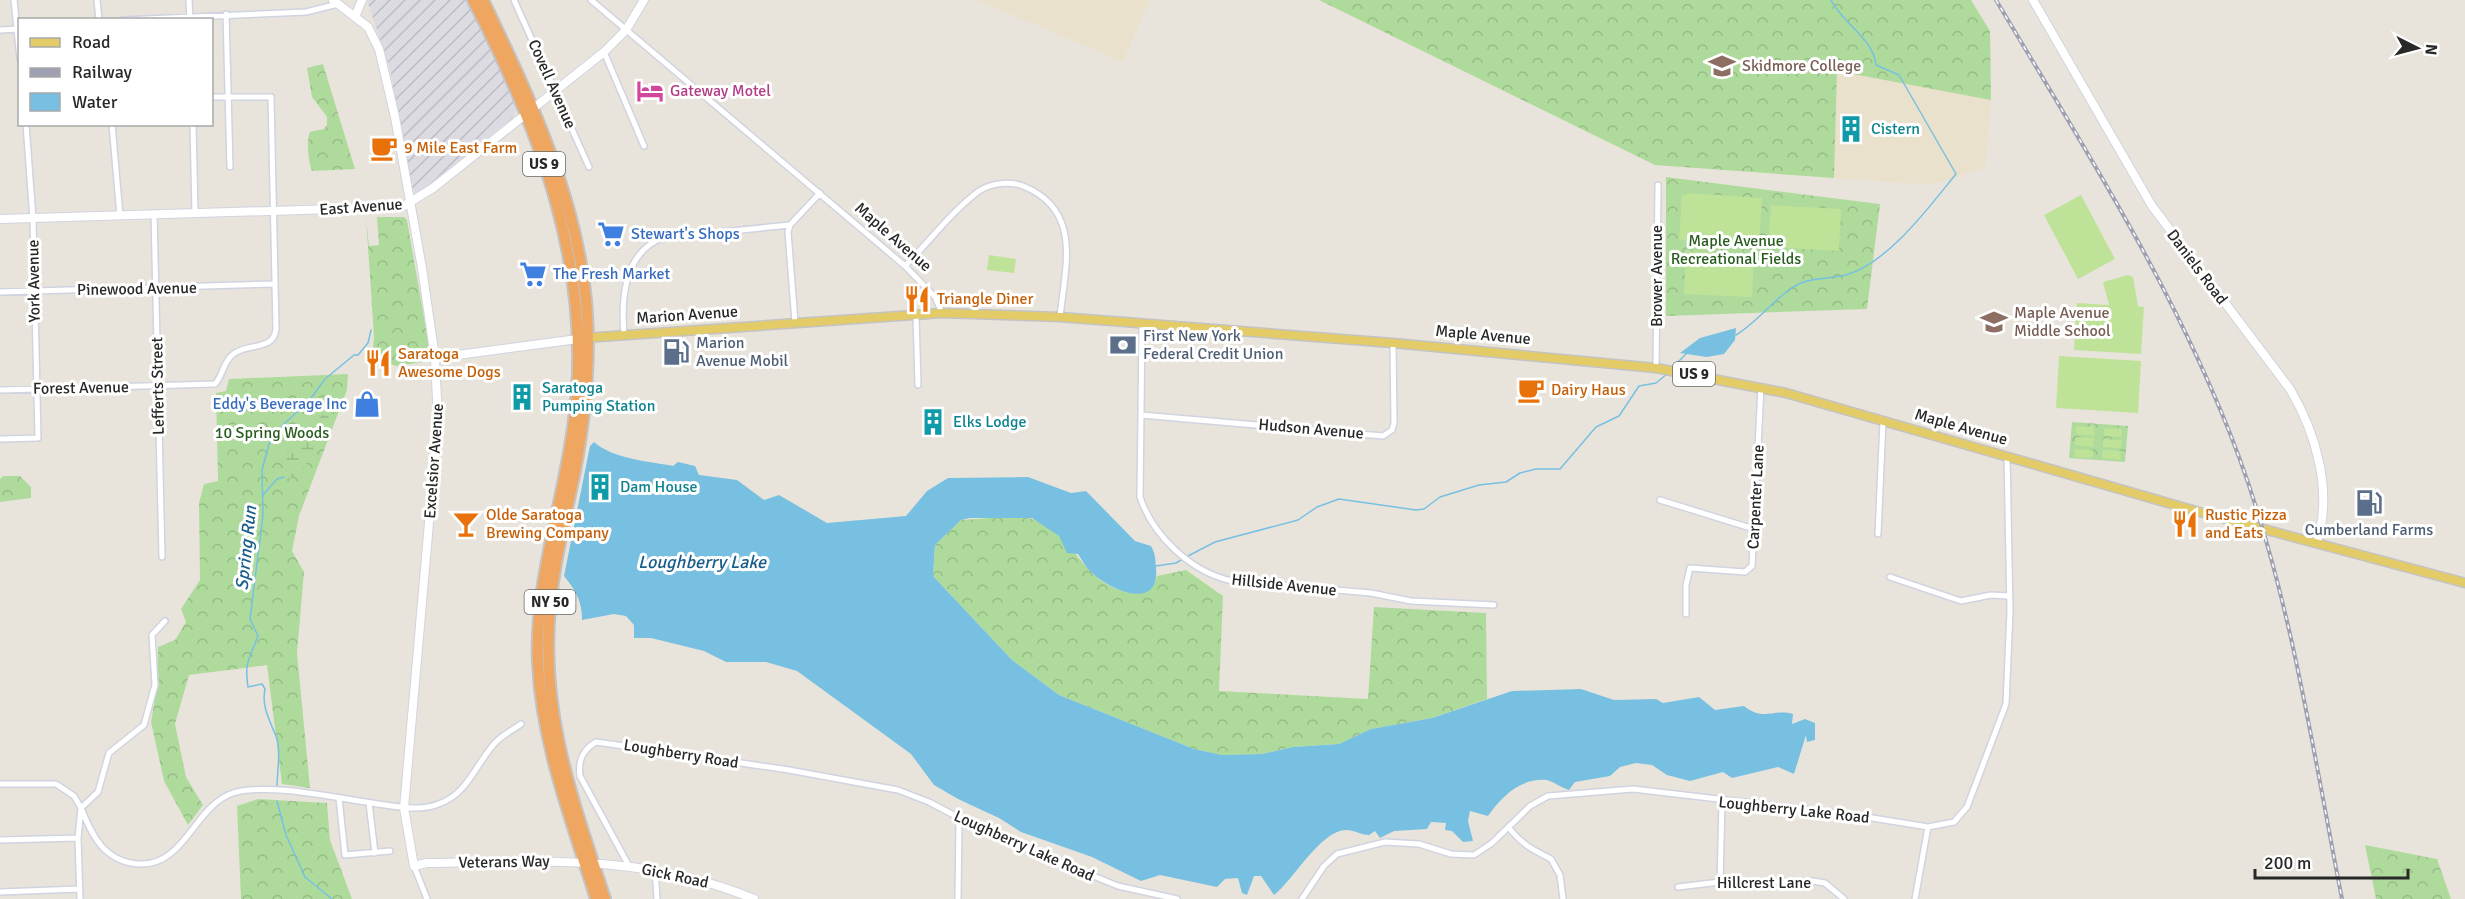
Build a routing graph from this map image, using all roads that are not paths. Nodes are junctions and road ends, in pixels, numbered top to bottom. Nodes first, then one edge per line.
1 (14, 0) edge
2 (97, 0) edge
3 (189, 0) edge
4 (362, 0) edge
5 (473, 0) edge
6 (483, 0) edge
7 (514, 0) edge
8 (591, 0) edge
9 (644, 0) edge
10 (2033, 0) edge
11 (335, 2) edge
12 (226, 14) junction
13 (190, 17) edge
14 (355, 17) junction
15 (99, 18) edge
16 (168, 18) edge
17 (18, 29) edge
18 (0, 30) edge
19 (627, 30) junction
20 (604, 52) junction
21 (556, 90) junction
22 (213, 97) edge
23 (228, 97) junction
24 (529, 112) junction
25 (26, 126) edge
26 (112, 126) edge
27 (193, 126) edge
28 (644, 146) dead end
29 (230, 167) dead end
30 (589, 168) dead end
31 (1658, 185) dead end
32 (820, 193) junction
33 (410, 204) junction
34 (274, 212) junction
35 (195, 213) junction
36 (154, 214) junction
37 (120, 216) junction
38 (0, 219) edge
39 (33, 219) junction
40 (790, 225) junction
41 (905, 266) junction
42 (274, 284) junction
43 (157, 289) junction
44 (34, 291) junction
45 (0, 292) edge
46 (942, 313) junction
47 (916, 315) junction
48 (1060, 317) junction
49 (795, 322) junction
50 (1142, 325) junction
51 (624, 335) junction
52 (582, 338) junction
53 (1393, 343) junction
54 (435, 358) junction
55 (1656, 368) junction
56 (918, 385) dead end
57 (159, 386) junction
58 (1761, 387) junction
59 (36, 389) junction
60 (0, 390) edge
61 (1141, 415) junction
62 (1882, 421) junction
63 (0, 439) edge
64 (2007, 456) junction
65 (1660, 500) dead end
66 (1754, 529) junction
67 (1878, 534) dead end
68 (2317, 542) junction
69 (162, 557) dead end
70 (1890, 577) dead end
71 (2465, 584) edge
72 (2009, 596) junction
73 (1494, 605) dead end
74 (1686, 614) dead end
75 (165, 621) dead end
76 (521, 724) dead end
77 (0, 784) edge
78 (908, 793) joint
79 (339, 798) junction
80 (1722, 802) junction
81 (369, 803) junction
82 (81, 808) junction
83 (404, 808) junction
84 (959, 820) junction
85 (1508, 827) junction
86 (1928, 827) junction
87 (78, 838) junction
88 (0, 840) edge
89 (390, 851) dead end
90 (375, 853) junction
91 (589, 862) junction
92 (414, 866) junction
93 (628, 866) junction
94 (655, 869) junction
95 (1720, 882) junction
96 (1678, 887) dead end
97 (80, 889) junction
98 (0, 892) edge
99 (80, 899) edge
100 (427, 899) edge
101 (596, 899) edge
102 (605, 899) edge
103 (657, 899) edge
104 (754, 899) edge
105 (958, 899) edge
106 (1177, 899) edge
107 (1302, 899) edge
108 (1563, 899) edge
109 (1844, 899) edge
110 (1915, 899) edge

1 - 17 street
2 - 15 street
3 - 13 street
4 - 14 street
5 - 24 highway, US 9
6 - 24 highway, US 9
7 - 21 street, Covell Avenue
8 - 19 street, Maple Avenue
9 - 19 street, East Avenue
10 - 68 street, Daniels Road
11 - 12 street
11 - 14 street, Excelsior Avenue
12 - 13 street
12 - 23 street
13 - 16 street
14 - 33 street, Excelsior Avenue
17 - 18 street
19 - 20 street, East Avenue
19 - 32 street, Maple Avenue
20 - 21 street, East Avenue
20 - 28 street
21 - 24 street, East Avenue
21 - 30 street, Covell Avenue
22 - 23 street
23 - 29 street
23 - 34 street
24 - 33 street, East Avenue
24 - 52 highway, US 9
25 - 39 street, York Avenue
26 - 37 street
27 - 35 street
31 - 55 street, Brower Avenue
32 - 40 street
32 - 41 street, Maple Avenue
33 - 34 street, East Avenue
33 - 54 street, Excelsior Avenue
34 - 35 street, East Avenue
34 - 42 street
35 - 36 street, East Avenue
36 - 37 street, East Avenue
36 - 43 street, Lefferts Street
37 - 39 street, East Avenue
38 - 39 street, East Avenue
39 - 44 street, York Avenue
40 - 49 street
40 - 51 street
41 - 46 street, Maple Avenue
41 - 48 street
42 - 43 street, Pinewood Avenue
42 - 57 street, Forest Avenue
43 - 44 street, Pinewood Avenue
43 - 57 street, Lefferts Street
44 - 45 street, Pinewood Avenue
44 - 59 street, York Avenue
46 - 47 main road, Marion Avenue / US 9
46 - 48 main road, Maple Avenue / US 9
47 - 49 main road, Marion Avenue / US 9
47 - 56 street
48 - 50 main road, Maple Avenue / US 9
49 - 51 main road, Marion Avenue / US 9
50 - 53 main road, Maple Avenue / US 9
50 - 61 street, Hillside Avenue
51 - 52 main road, Marion Avenue / US 9
52 - 54 street, Marion Avenue
52 - 91 highway, NY 50
53 - 55 main road, Maple Avenue / US 9
53 - 61 street, Hudson Avenue
54 - 83 street, Excelsior Avenue
55 - 58 main road, Maple Avenue / US 9
57 - 59 street, Forest Avenue
57 - 69 street, Lefferts Street
58 - 62 main road, Maple Avenue / US 9
58 - 66 street, Carpenter Lane
59 - 60 street, Forest Avenue
59 - 63 street, York Avenue
61 - 73 street, Hillside Avenue
62 - 64 main road, Maple Avenue / US 9
62 - 67 street
64 - 68 main road, Maple Avenue / US 9
64 - 72 street, Loughberry Lake Road
65 - 66 street
66 - 74 street, Carpenter Lane
68 - 71 main road, Maple Avenue / US 9
70 - 72 street
72 - 86 street, Loughberry Lake Road
75 - 82 street
76 - 83 street
77 - 82 street
78 - 84 street, Loughberry Lake Road
78 - 93 street, Loughberry Road
79 - 81 street
79 - 82 street
79 - 90 street
80 - 85 street, Loughberry Lake Road
80 - 86 street, Loughberry Lake Road
80 - 95 street
81 - 83 street
81 - 90 street
82 - 87 street
83 - 92 street, Excelsior Avenue
84 - 105 street
84 - 106 street, Loughberry Lake Road
85 - 107 street, Loughberry Lake Road
85 - 108 street
86 - 110 street
87 - 88 street
87 - 97 street
89 - 90 street
91 - 92 street, Veterans Way
91 - 93 street, Gick Road
91 - 101 highway, NY 50
91 - 102 highway, NY 50
92 - 100 street, Excelsior Avenue
93 - 94 street, Gick Road
94 - 103 street
94 - 104 street, Gick Road
95 - 96 street, Hillcrest Lane
95 - 109 street, Hillcrest Lane
97 - 98 street
97 - 99 street

